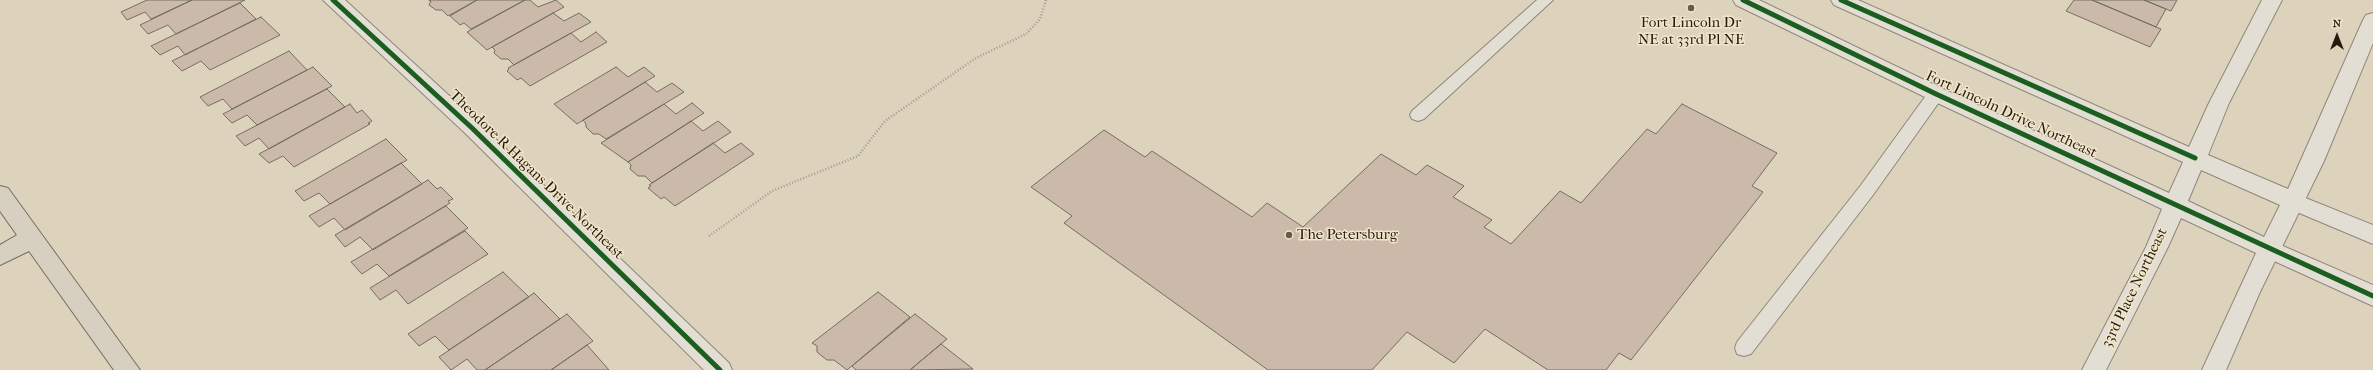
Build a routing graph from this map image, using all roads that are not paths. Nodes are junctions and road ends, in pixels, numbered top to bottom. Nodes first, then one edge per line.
1 (332, 0) edge
2 (1546, 0) edge
3 (1743, 0) edge
4 (1841, 0) edge
5 (2272, 0) edge
6 (2373, 20) edge
7 (1936, 94) junction
8 (1418, 115) dead end
9 (2195, 158) junction
10 (0, 194) edge
11 (2293, 201) junction
12 (2174, 205) junction
13 (2373, 235) edge
14 (32, 238) junction
15 (2269, 249) junction
16 (0, 256) edge
17 (2373, 296) edge
18 (1744, 348) dead end
19 (128, 370) edge
20 (720, 370) edge
21 (2094, 370) edge
22 (2214, 370) edge

1 - 20 street, Theodore R Hagans Drive Northeast
2 - 8 lane
3 - 7 street, Fort Lincoln Drive Northeast
4 - 9 street
5 - 9 street
6 - 11 street
7 - 12 street, Fort Lincoln Drive Northeast
7 - 18 lane
9 - 11 street
9 - 12 street
10 - 14 main road
11 - 13 street
11 - 15 street
12 - 15 street, Fort Lincoln Drive Northeast
12 - 21 street, 33rd Place Northeast
14 - 16 main road
14 - 19 main road
15 - 17 street, Fort Lincoln Drive Northeast
15 - 22 street

